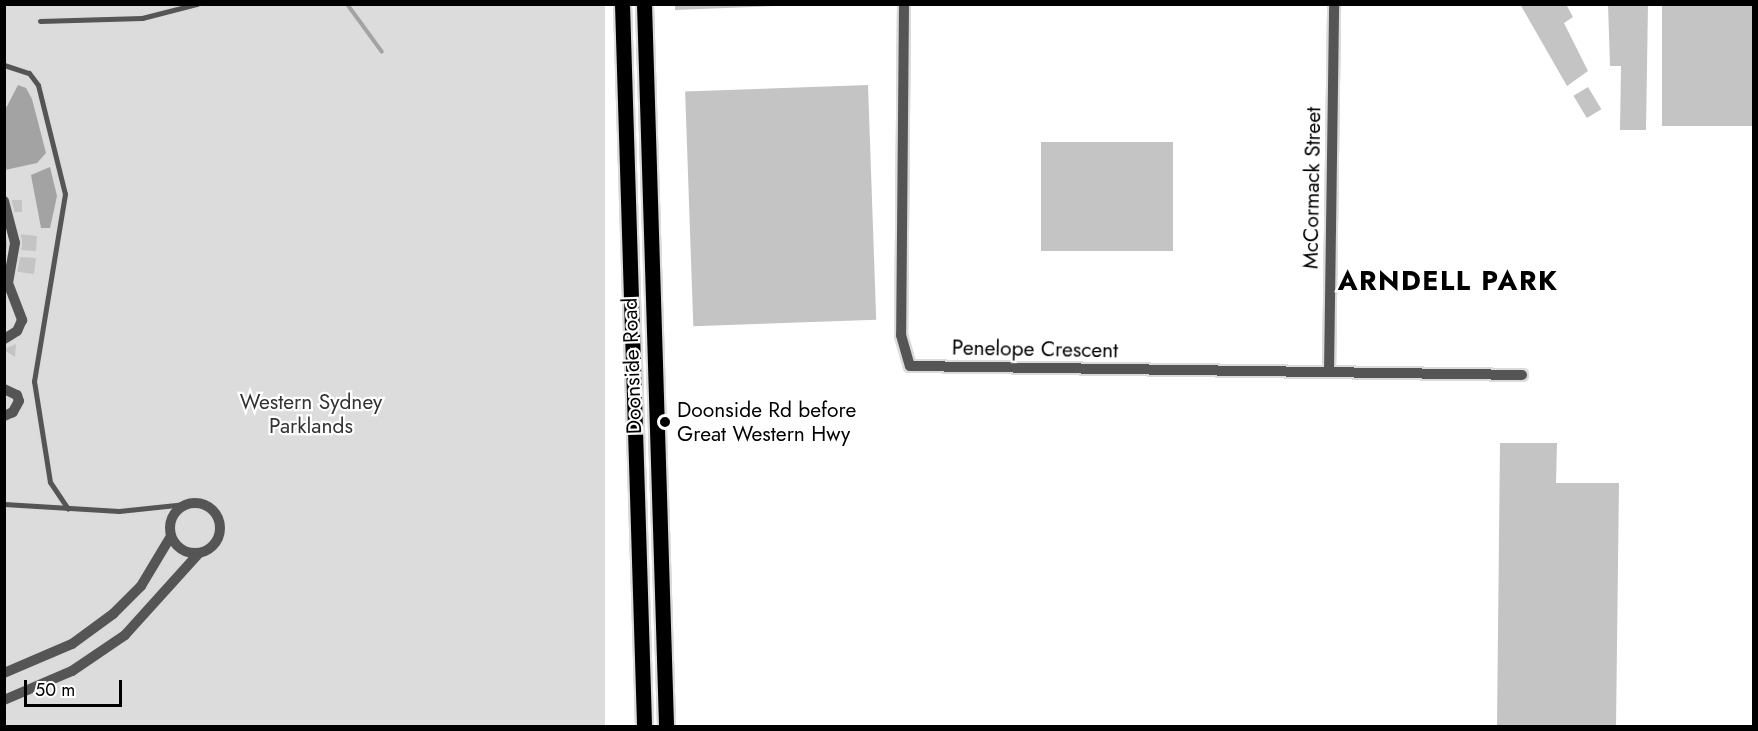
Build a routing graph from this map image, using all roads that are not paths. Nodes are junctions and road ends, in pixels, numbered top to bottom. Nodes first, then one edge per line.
1 (197, 4) edge
2 (622, 4) edge
3 (644, 4) edge
4 (904, 4) edge
5 (1334, 4) edge
6 (40, 21) dead end
7 (4, 65) edge
8 (4, 201) edge
9 (4, 339) edge
10 (1329, 372) junction
11 (1522, 375) dead end
12 (4, 389) edge
13 (4, 416) edge
14 (4, 504) edge
15 (186, 504) junction
16 (68, 509) junction
17 (171, 536) junction
18 (199, 553) junction
19 (4, 673) edge
20 (5, 700) edge
21 (644, 726) edge
22 (666, 726) edge

1 - 6 lane
2 - 21 main road, Doonside Road
3 - 22 main road, Doonside Road
4 - 10 street, Penelope Crescent
5 - 10 street, McCormack Street
7 - 16 lane
8 - 9 street
10 - 11 street, Penelope Crescent
12 - 13 street
14 - 16 lane
15 - 16 lane
15 - 17 street
15 - 18 street
17 - 18 street
17 - 19 street
18 - 20 street

